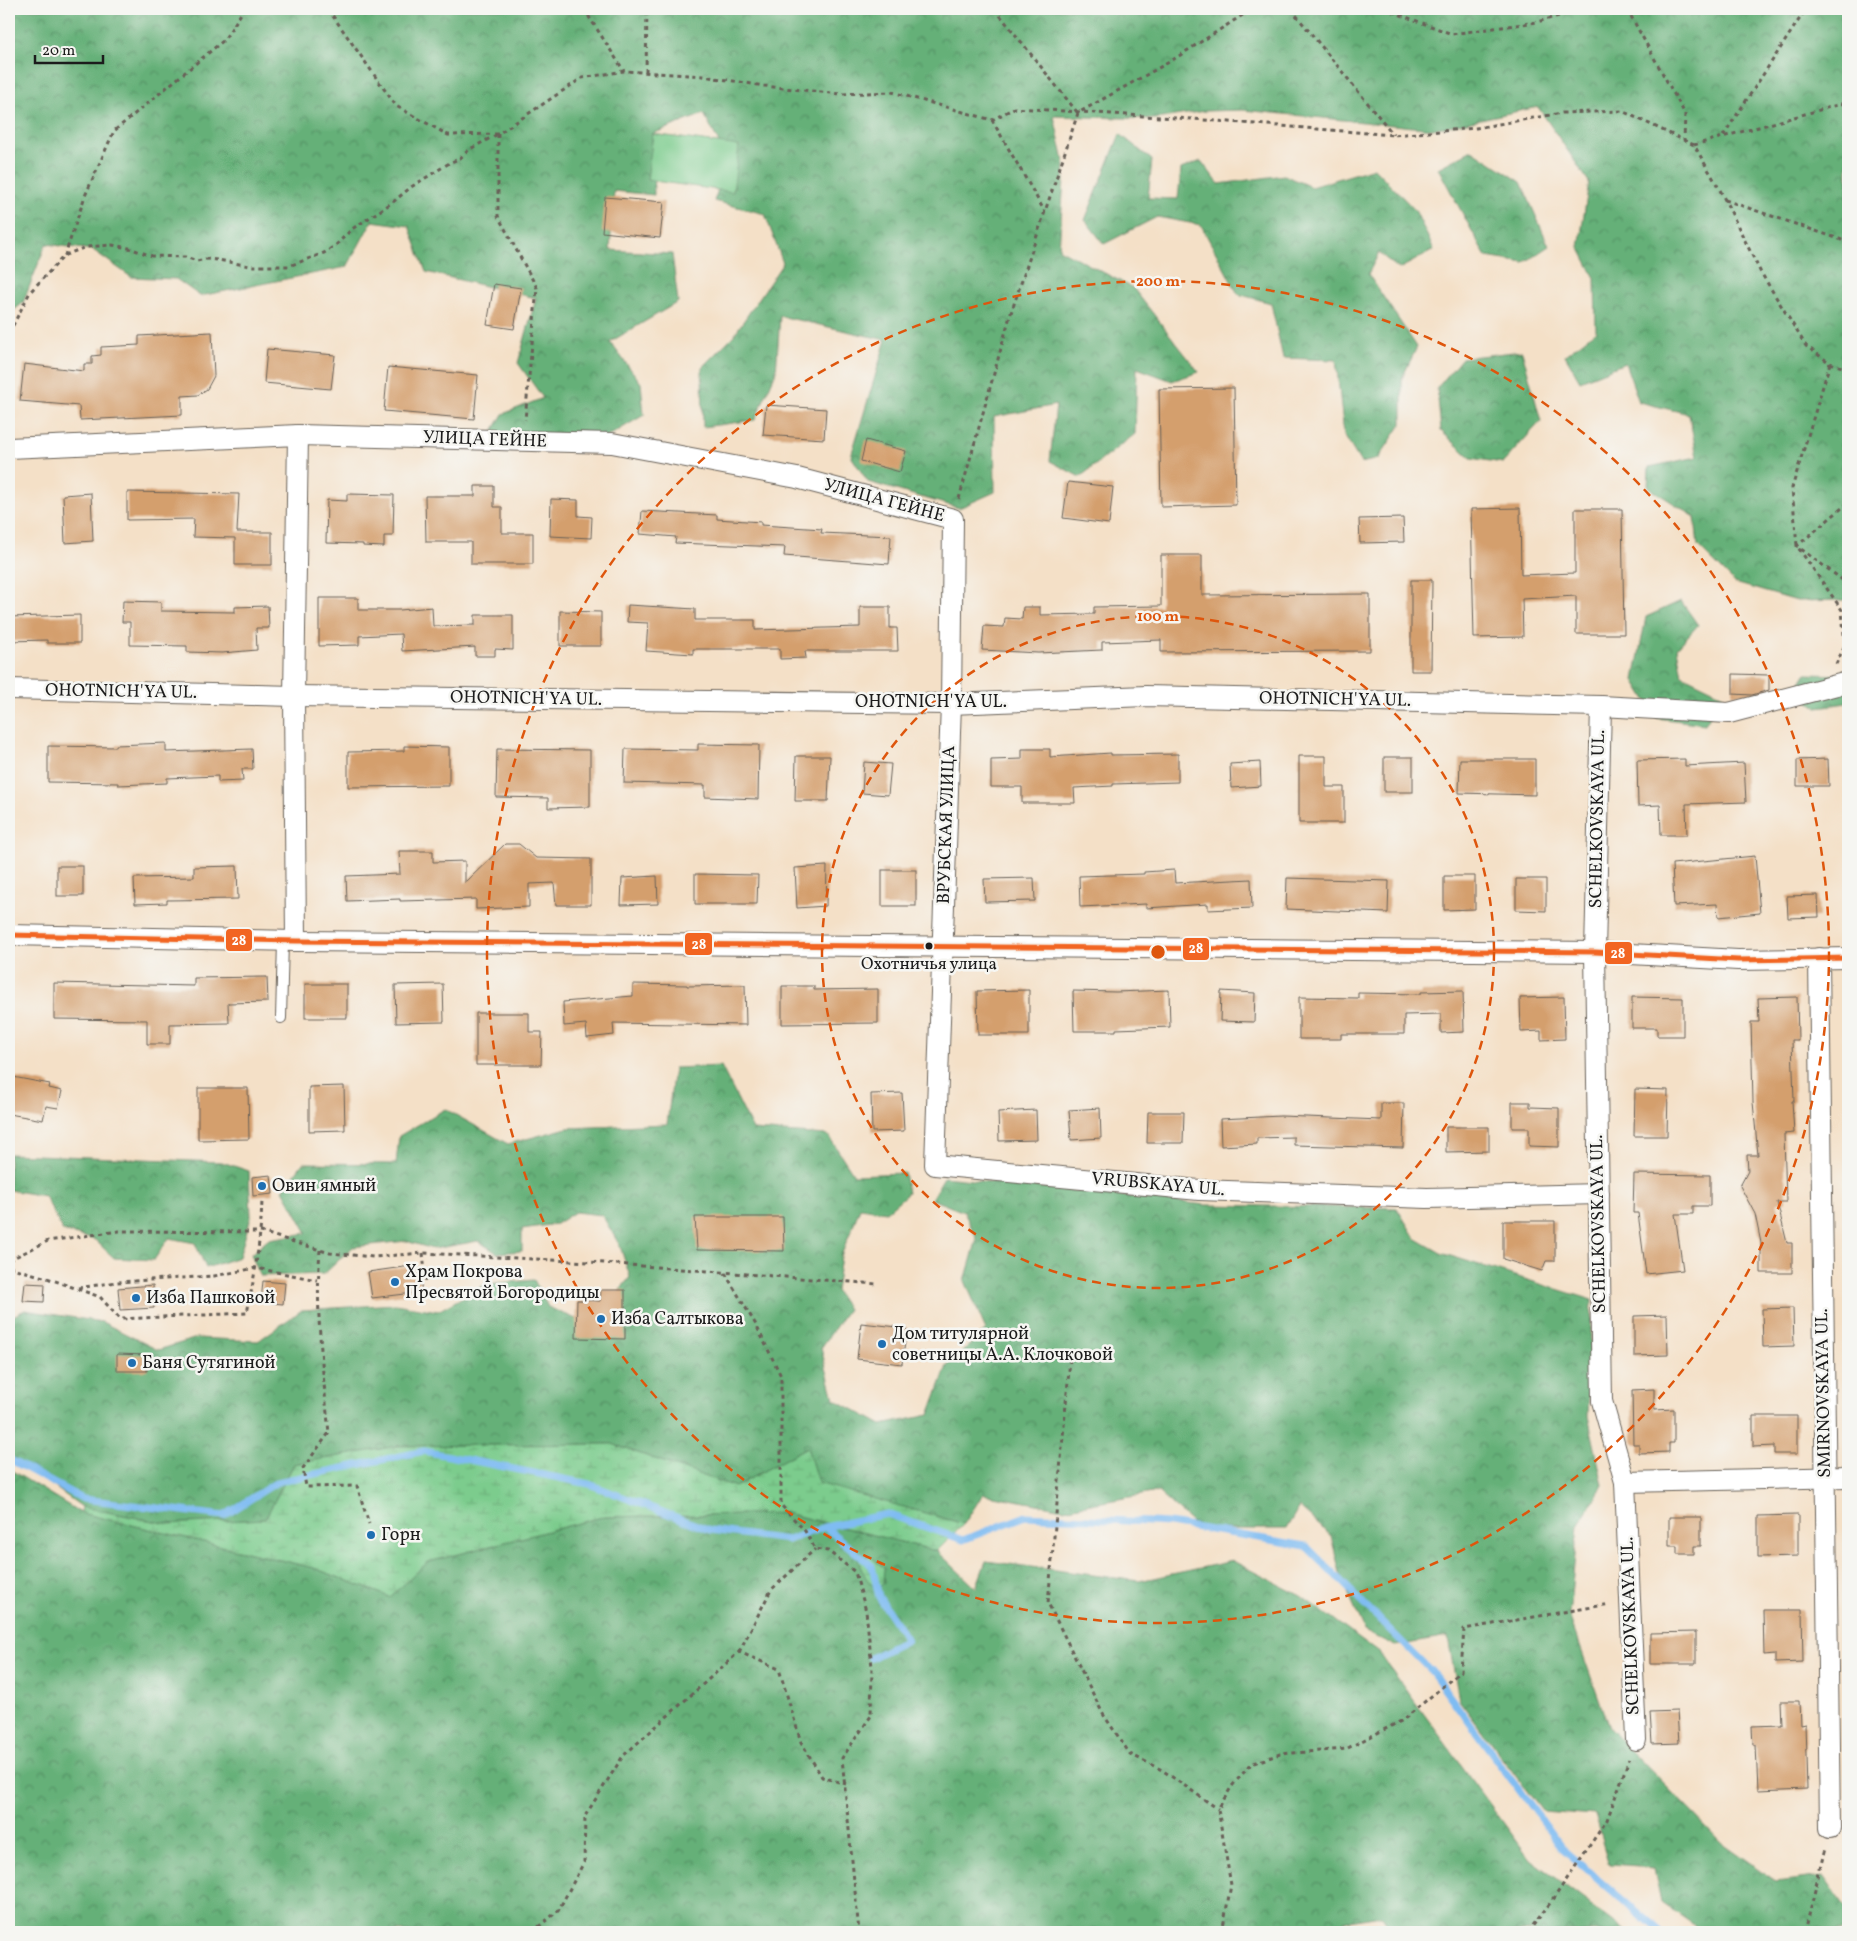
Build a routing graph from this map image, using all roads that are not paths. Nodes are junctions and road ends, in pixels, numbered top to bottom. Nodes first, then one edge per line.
1 (298, 435) junction
2 (9, 448) edge
3 (953, 519) joint
4 (1848, 682) edge
5 (9, 689) edge
6 (294, 696) junction
7 (951, 704) junction
8 (1601, 706) junction
9 (9, 936) edge
10 (289, 941) junction
11 (943, 946) junction
12 (1595, 952) junction
13 (1819, 958) junction
14 (1848, 958) edge
15 (281, 1018) dead end
16 (1599, 1194) junction
17 (1825, 1476) junction
18 (1848, 1477) edge
19 (1626, 1482) junction
20 (1636, 1740) road end
21 (1830, 1828) road end

1 - 2 street, УЛИЦА ГЕЙНЕ
1 - 3 street, УЛИЦА ГЕЙНЕ
1 - 6 street
3 - 7 street, ВРУБСКАЯ УЛИЦА
4 - 8 street, OHOTNICH'YA UL.
5 - 6 street, OHOTNICH'YA UL.
6 - 7 street, OHOTNICH'YA UL.
6 - 10 street
7 - 8 street, OHOTNICH'YA UL.
7 - 11 street, ВРУБСКАЯ УЛИЦА
8 - 12 street, SCHELKOVSKAYA UL.
9 - 10 street
10 - 11 street
10 - 15 lane
11 - 12 street
11 - 16 street, VRUBSKAYA UL.
12 - 13 street
12 - 16 street, SCHELKOVSKAYA UL.
13 - 14 street
13 - 17 street, SMIRNOVSKAYA UL.
16 - 19 street, SCHELKOVSKAYA UL.
17 - 18 street
17 - 19 street
17 - 21 street, SMIRNOVSKAYA UL.
19 - 20 street, SCHELKOVSKAYA UL.

